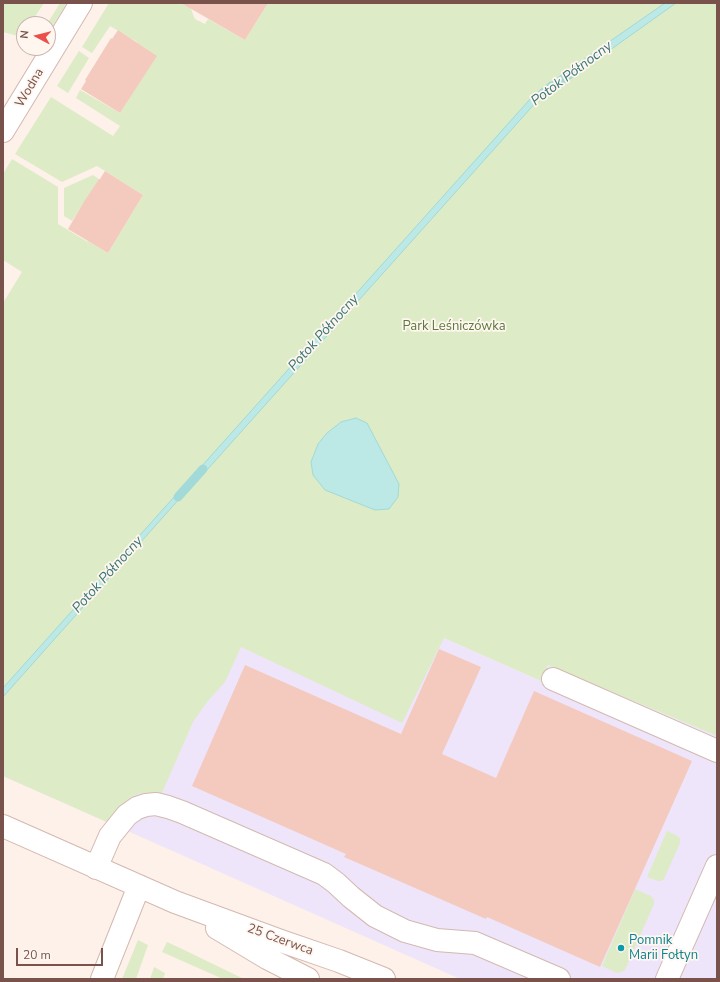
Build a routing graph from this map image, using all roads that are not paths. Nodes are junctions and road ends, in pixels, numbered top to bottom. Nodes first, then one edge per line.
1 (81, 3) edge
2 (3, 131) edge
3 (553, 679) dead end
4 (717, 751) edge
5 (3, 826) edge
6 (717, 866) edge
7 (96, 868) junction
8 (139, 886) junction
9 (175, 902) junction
10 (102, 979) edge
11 (308, 979) edge
12 (384, 979) edge
13 (560, 979) edge
14 (667, 979) edge

1 - 2 street, Wodna
3 - 4 street
5 - 7 street, 25 Czerwca
6 - 14 street
7 - 8 street, 25 Czerwca
7 - 13 street
8 - 9 street, 25 Czerwca
8 - 10 street
9 - 11 street, 25 Czerwca
9 - 12 street, 25 Czerwca

